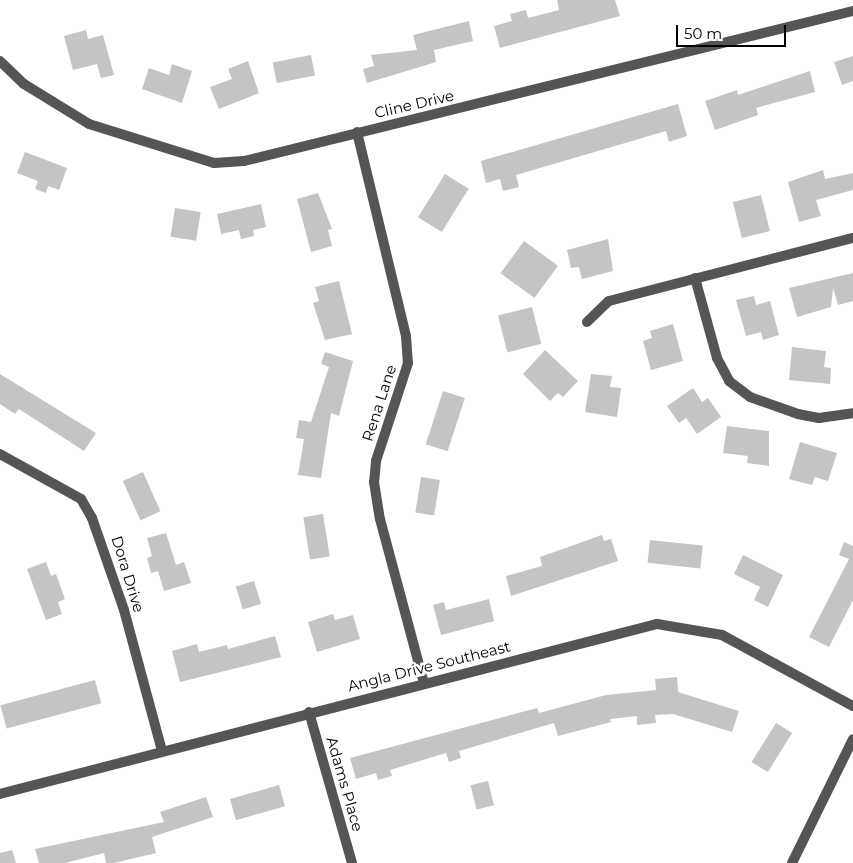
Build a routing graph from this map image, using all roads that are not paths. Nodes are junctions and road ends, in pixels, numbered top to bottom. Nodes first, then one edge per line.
1 (853, 11) edge
2 (0, 62) edge
3 (357, 132) junction
4 (853, 238) edge
5 (695, 278) junction
6 (587, 322) dead end
7 (853, 413) edge
8 (0, 454) edge
9 (424, 683) junction
10 (853, 706) edge
11 (309, 712) junction
12 (853, 739) edge
13 (162, 751) junction
14 (0, 794) edge
15 (352, 863) edge
16 (792, 863) edge

1 - 3 street, Cline Drive
2 - 3 street, Cline Drive
3 - 9 street, Rena Lane
4 - 5 street
5 - 6 street
5 - 7 street
8 - 13 street, Dora Drive
9 - 10 street, Angla Drive Southeast
9 - 11 street, Angla Drive Southeast
11 - 13 street, Angla Drive Southeast
11 - 15 street, Adams Place
12 - 16 street
13 - 14 street, Angla Drive Southeast

